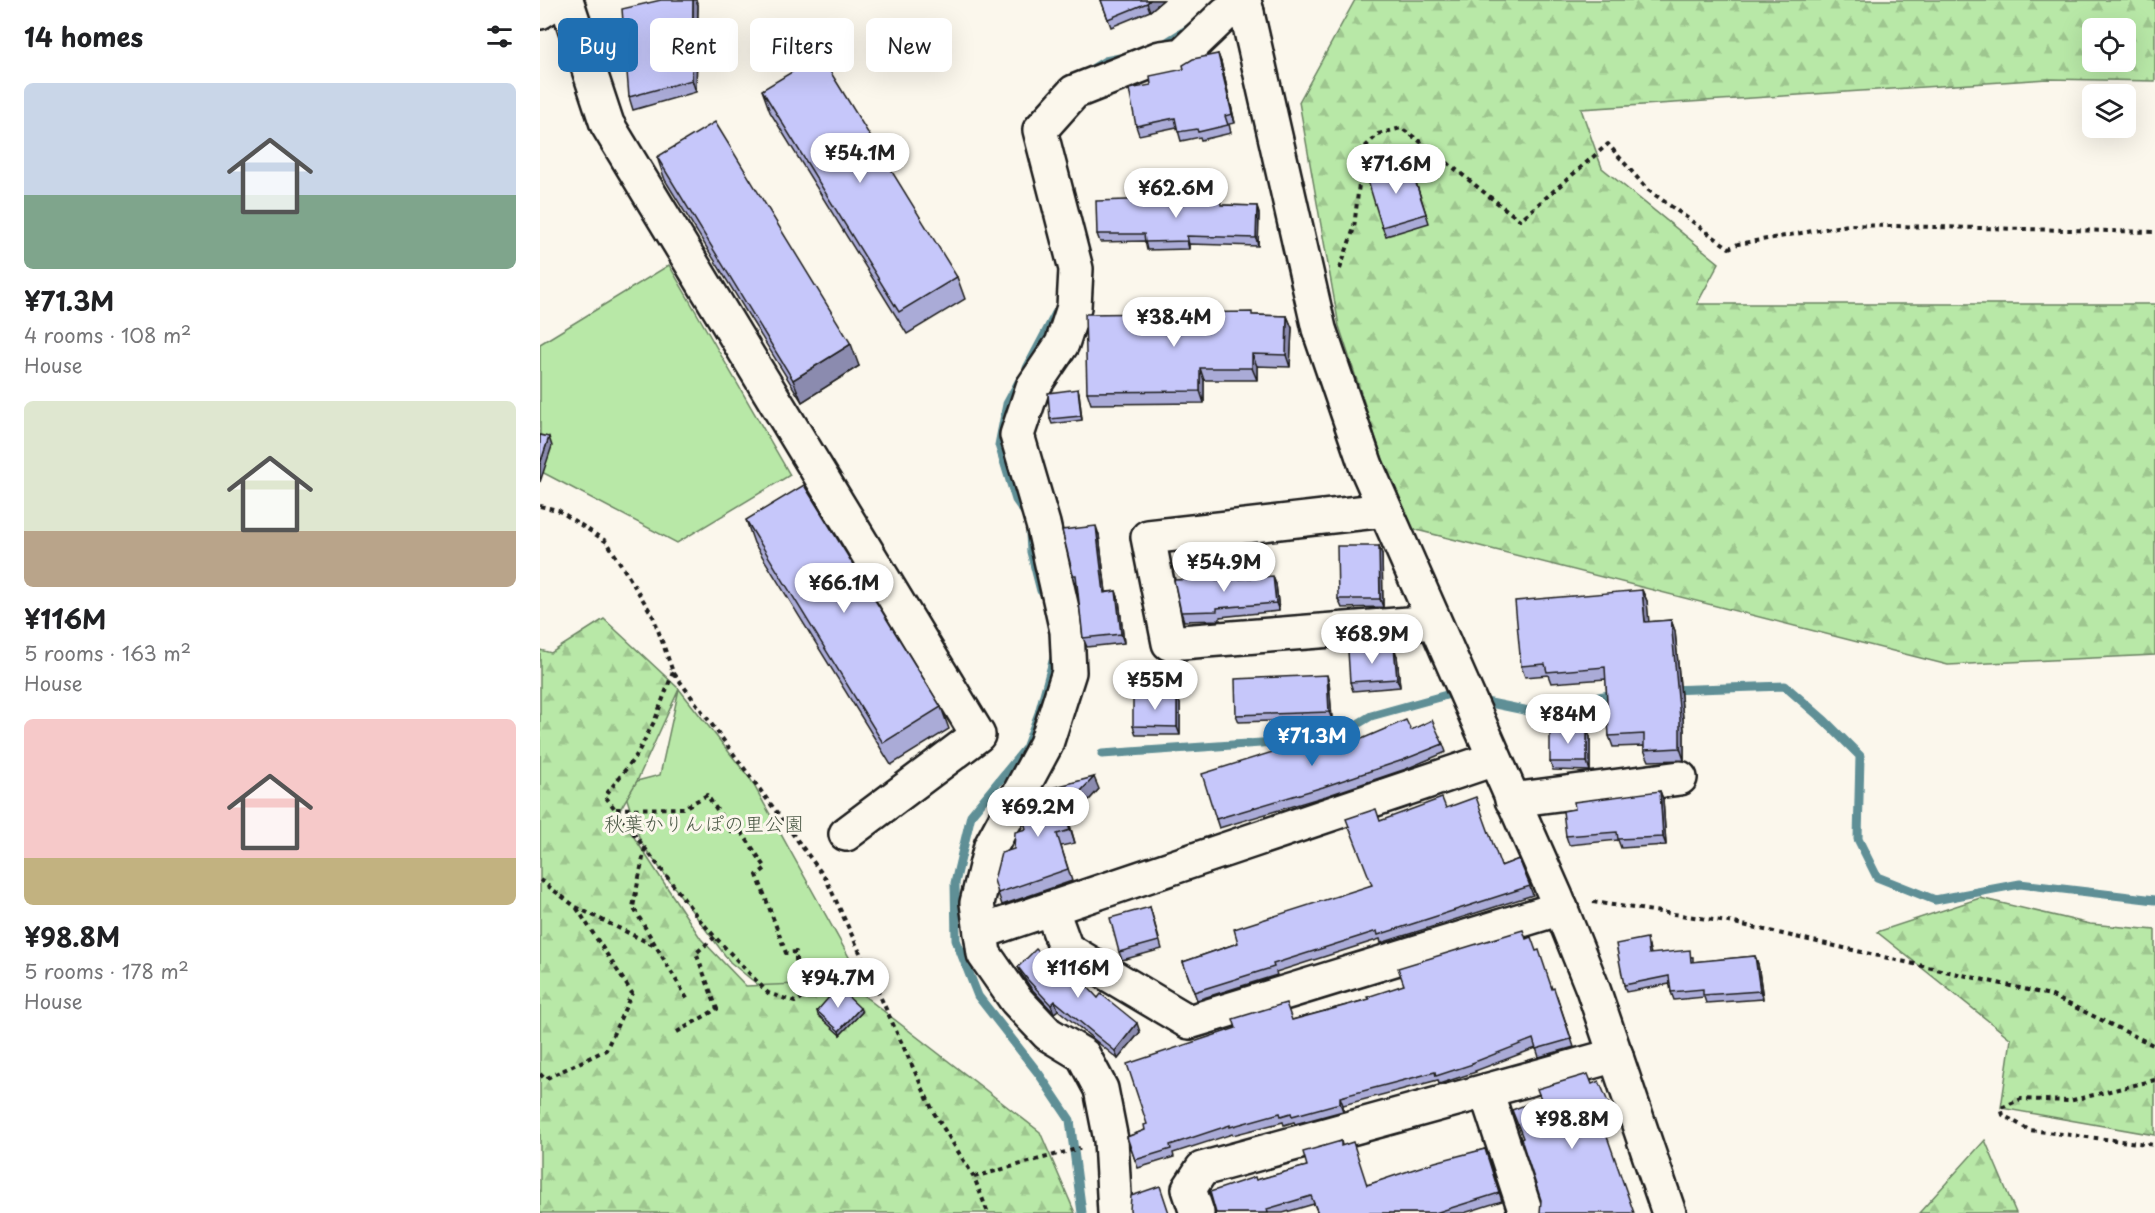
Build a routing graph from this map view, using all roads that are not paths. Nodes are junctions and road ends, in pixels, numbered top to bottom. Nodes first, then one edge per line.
1 (559, 0) edge
2 (566, 0) edge
3 (1245, 6) edge
4 (540, 12) edge
5 (1385, 510) junction
6 (1434, 622) junction
7 (1494, 759) junction
8 (1680, 778) dead end
9 (1512, 800) junction
10 (846, 834) dead end
11 (1559, 902) junction
12 (1051, 908) junction
13 (981, 932) junction
14 (1616, 1055) junction
15 (1486, 1091) junction
16 (1521, 1212) edge
17 (1115, 1213) edge
18 (1197, 1213) edge
19 (1669, 1213) edge

1 - 4 street
2 - 10 street
3 - 5 street
3 - 13 street
5 - 6 street
5 - 6 street
6 - 7 street
7 - 9 street
7 - 12 street
8 - 9 street
9 - 11 street
11 - 12 street
11 - 14 street
12 - 13 street
13 - 17 street
14 - 15 street
14 - 19 street
15 - 16 street
15 - 18 street

